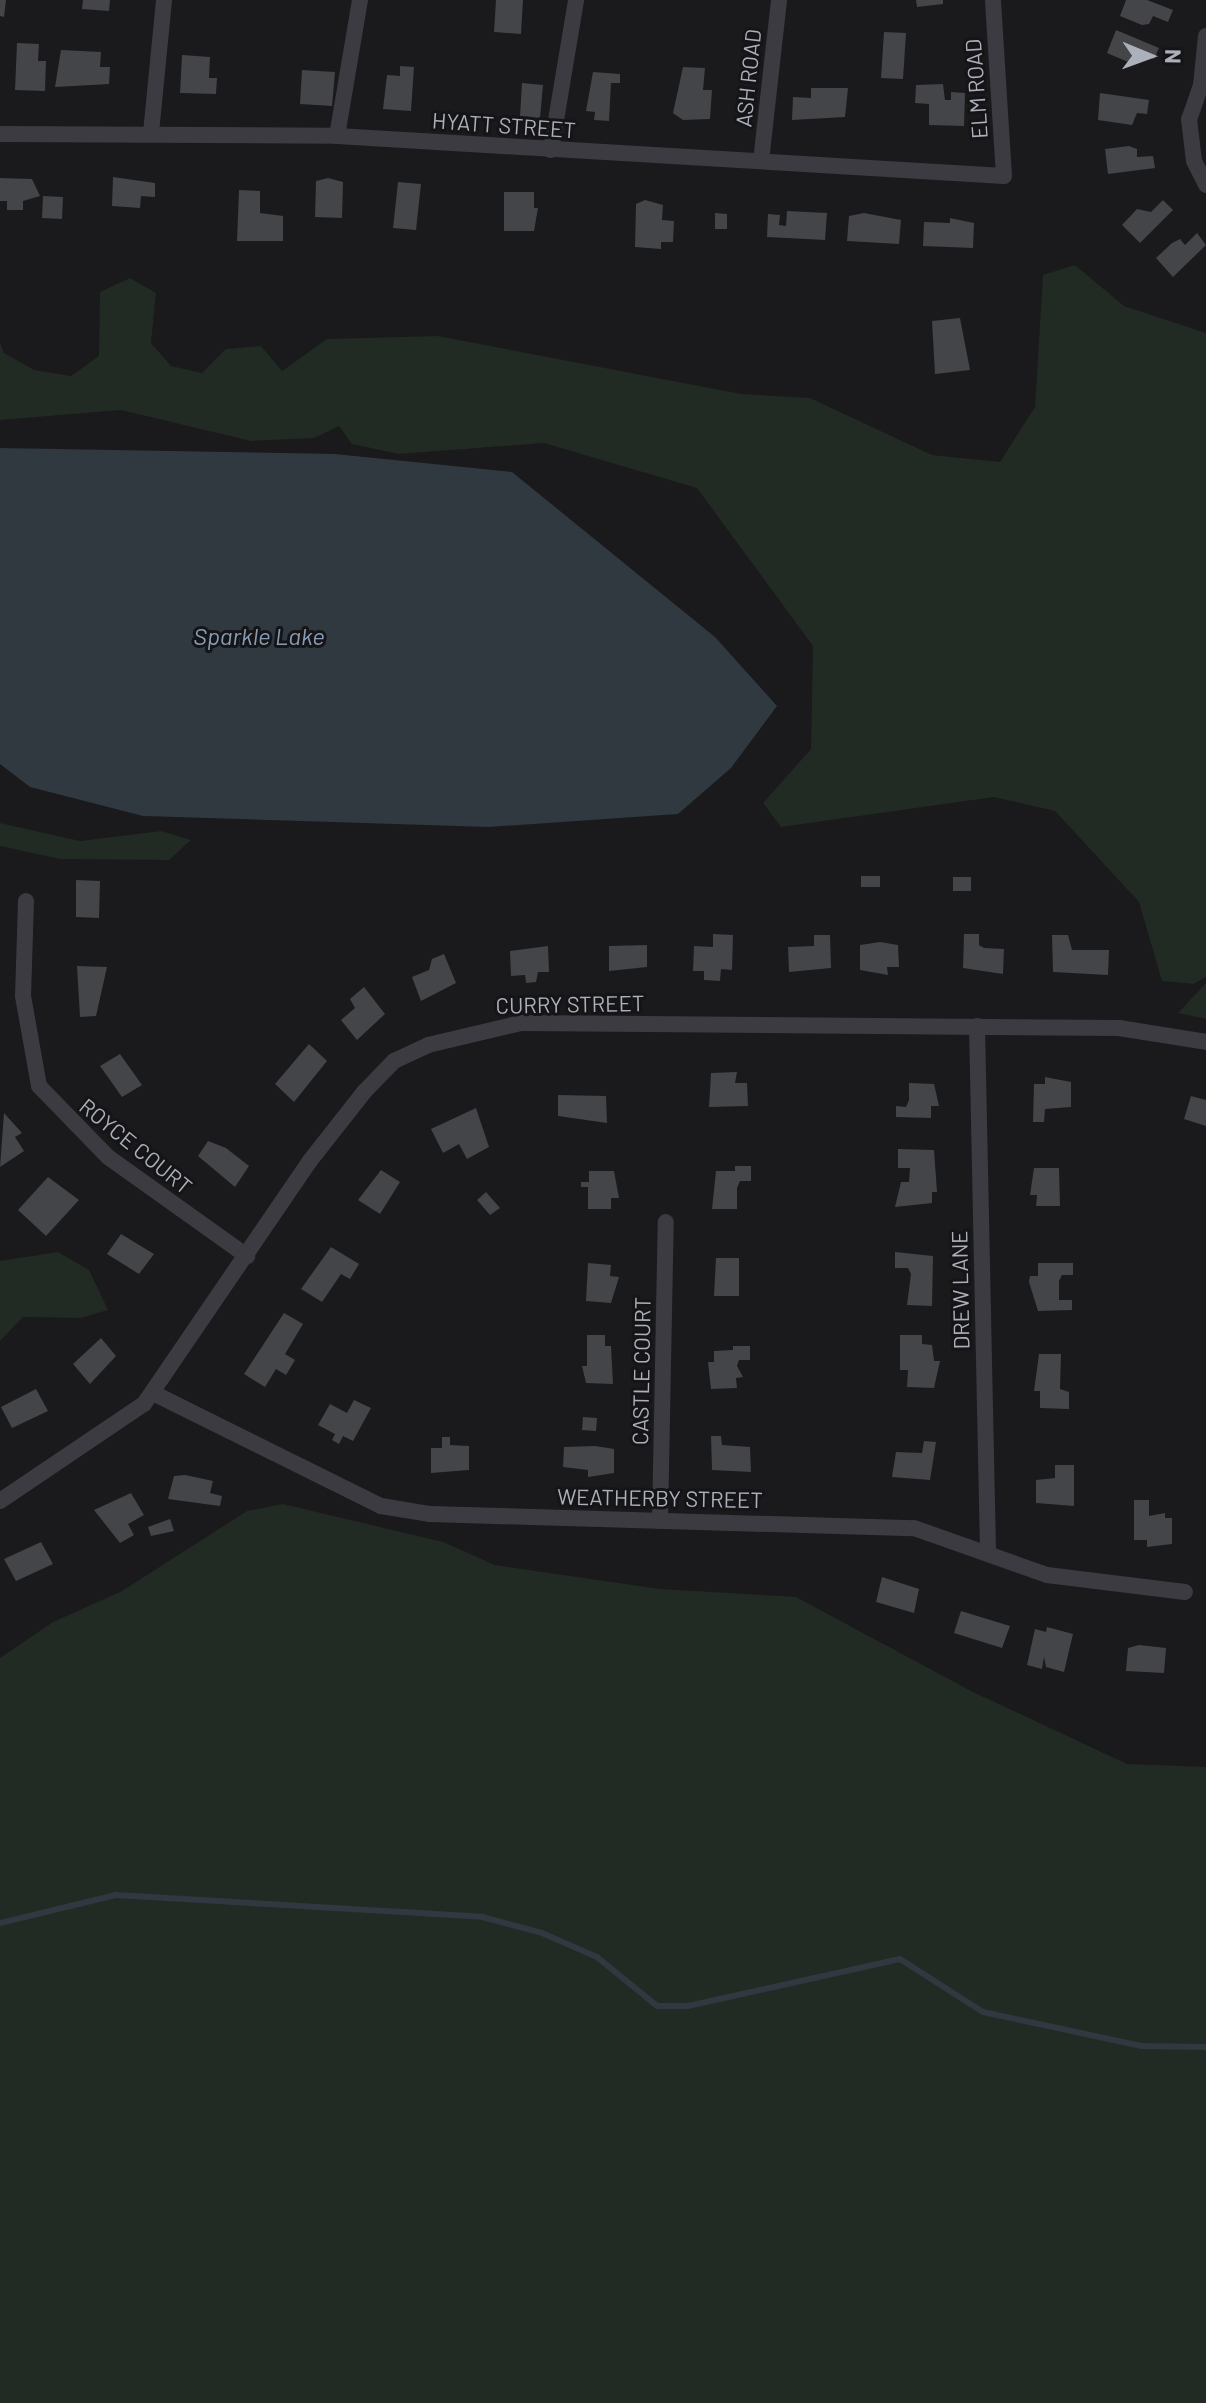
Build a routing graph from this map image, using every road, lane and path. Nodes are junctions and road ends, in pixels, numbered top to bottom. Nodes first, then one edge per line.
1 (164, 0) edge
2 (360, 0) edge
3 (576, 0) edge
4 (779, 0) edge
5 (993, 0) edge
6 (1206, 36) edge
7 (1204, 88) edge
8 (151, 133) junction
9 (0, 134) edge
10 (337, 136) junction
11 (551, 150) junction
12 (761, 161) junction
13 (1004, 176) joint
14 (1206, 185) edge
15 (26, 901) dead end
16 (977, 1026) junction
17 (1206, 1042) edge
18 (666, 1222) dead end
19 (247, 1256) junction
20 (153, 1393) junction
21 (0, 1501) edge
22 (660, 1521) junction
23 (988, 1553) junction
24 (1185, 1592) dead end

1 - 8 street
2 - 10 street
3 - 11 street
4 - 12 street, ASH ROAD
5 - 13 street, ELM ROAD
6 - 7 street
7 - 14 street
8 - 9 street, HYATT STREET
8 - 10 street, HYATT STREET
10 - 11 street, HYATT STREET
11 - 12 street, HYATT STREET
12 - 13 street, HYATT STREET
15 - 19 street, ROYCE COURT
16 - 17 street, CURRY STREET
16 - 19 street, CURRY STREET
16 - 23 street, DREW LANE
18 - 22 street, CASTLE COURT
19 - 20 street, CURRY STREET
20 - 21 street, CURRY STREET
20 - 22 street, WEATHERBY STREET
22 - 23 street, WEATHERBY STREET
23 - 24 street, WEATHERBY STREET

